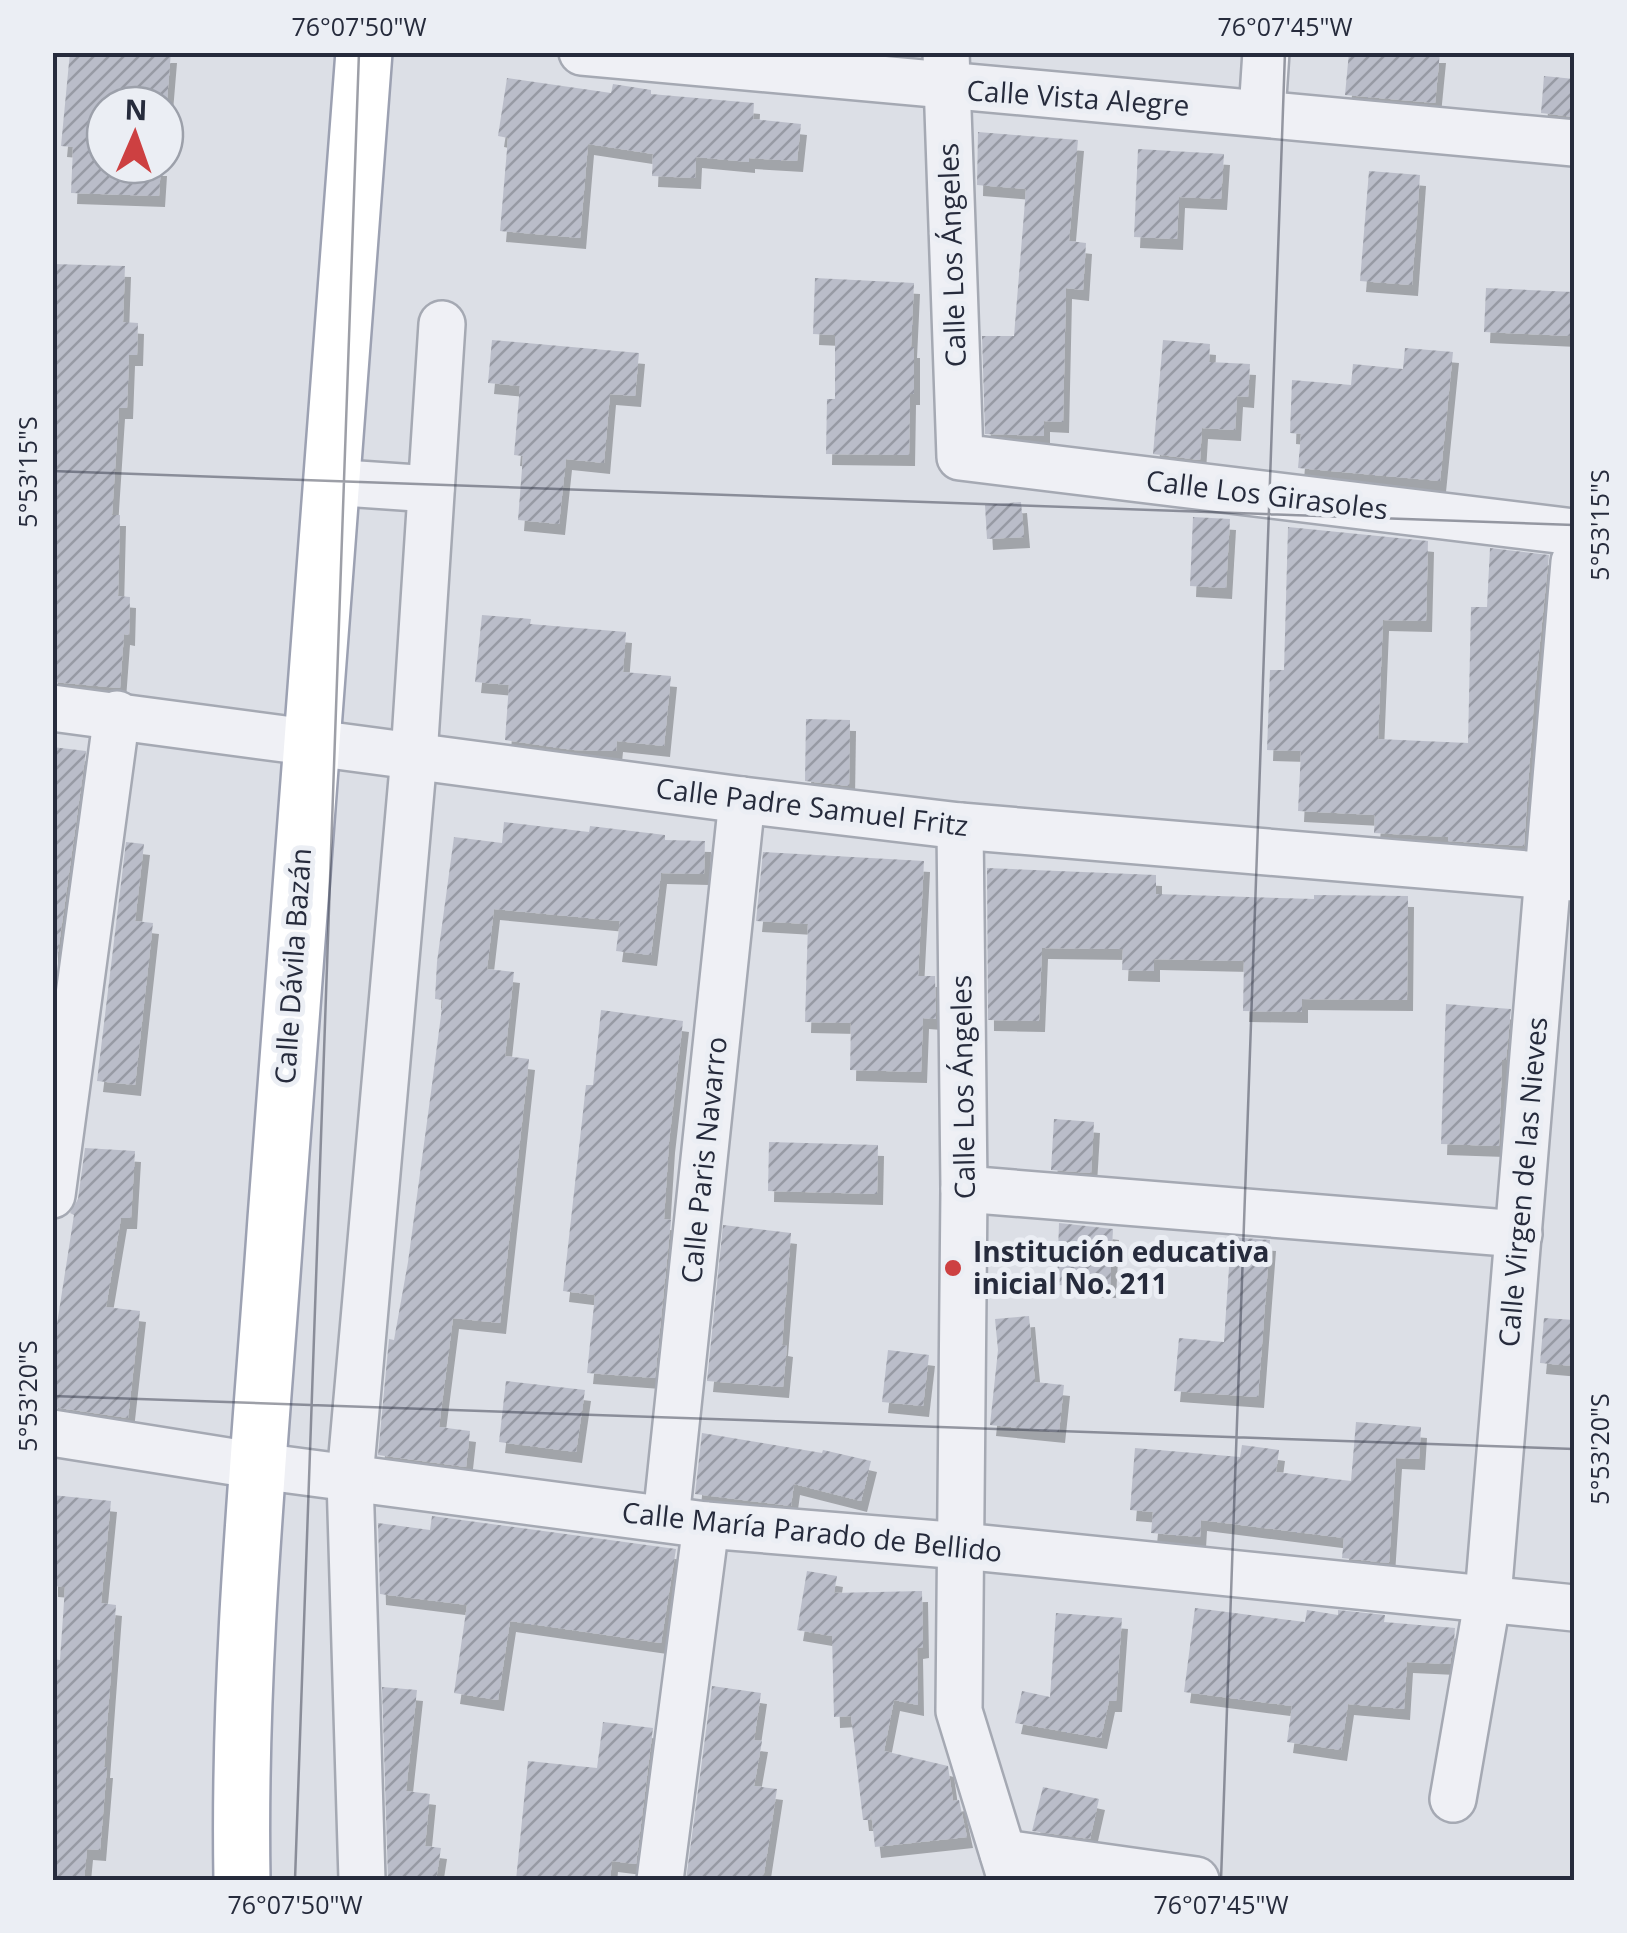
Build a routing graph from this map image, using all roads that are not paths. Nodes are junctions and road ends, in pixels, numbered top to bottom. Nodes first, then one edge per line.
1 (364, 52) edge
2 (582, 52) edge
3 (1266, 52) edge
4 (946, 70) edge
5 (1262, 112) junction
6 (1574, 143) edge
7 (442, 324) dead end
8 (960, 457) joint
9 (329, 482) junction
10 (431, 489) junction
11 (1574, 532) edge
12 (1574, 562) edge
13 (52, 708) edge
14 (117, 714) junction
15 (308, 741) junction
16 (414, 756) junction
17 (742, 800) junction
18 (960, 826) junction
19 (1562, 876) edge
20 (964, 1189) junction
21 (52, 1195) edge
22 (1519, 1234) junction
23 (52, 1433) edge
24 (259, 1466) junction
25 (350, 1478) junction
26 (686, 1522) junction
27 (962, 1546) junction
28 (1488, 1597) junction
29 (1574, 1608) edge
30 (1453, 1799) dead end
31 (1007, 1867) edge
32 (242, 1880) edge
33 (362, 1880) edge
34 (660, 1880) edge
35 (1196, 1880) edge

1 - 9 main road, Calle Dávila Bazán
2 - 4 street, Calle Vista Alegre
3 - 5 street
4 - 5 street, Calle Vista Alegre
4 - 8 street, Calle Los Ángeles
5 - 6 street, Calle Vista Alegre
7 - 10 street
8 - 11 street, Calle Los Girasoles
9 - 10 street
9 - 15 main road, Calle Dávila Bazán
10 - 16 street
12 - 19 street, Calle Virgen de las Nieves
13 - 14 street, Calle Padre Samuel Fritz
14 - 15 street, Calle Padre Samuel Fritz
14 - 21 street
15 - 16 street, Calle Padre Samuel Fritz
15 - 24 main road, Calle Dávila Bazán
16 - 17 street, Calle Padre Samuel Fritz
16 - 25 street
17 - 18 street, Calle Padre Samuel Fritz
17 - 26 street, Calle Paris Navarro
18 - 19 street, Calle Padre Samuel Fritz
18 - 20 street, Calle Los Ángeles
19 - 22 street, Calle Virgen de las Nieves
20 - 22 street
20 - 27 street, Calle Los Ángeles
22 - 28 street, Calle Virgen de las Nieves
23 - 24 street, Calle María Parado de Bellido
24 - 25 street, Calle María Parado de Bellido
24 - 32 main road, Calle Dávila Bazán
25 - 26 street, Calle María Parado de Bellido
25 - 33 street
26 - 27 street, Calle María Parado de Bellido
26 - 34 street, Calle Paris Navarro
27 - 28 street, Calle María Parado de Bellido
27 - 31 street, Calle Los Ángeles
28 - 29 street, Calle María Parado de Bellido
28 - 30 street, Calle Virgen de las Nieves
31 - 35 street

